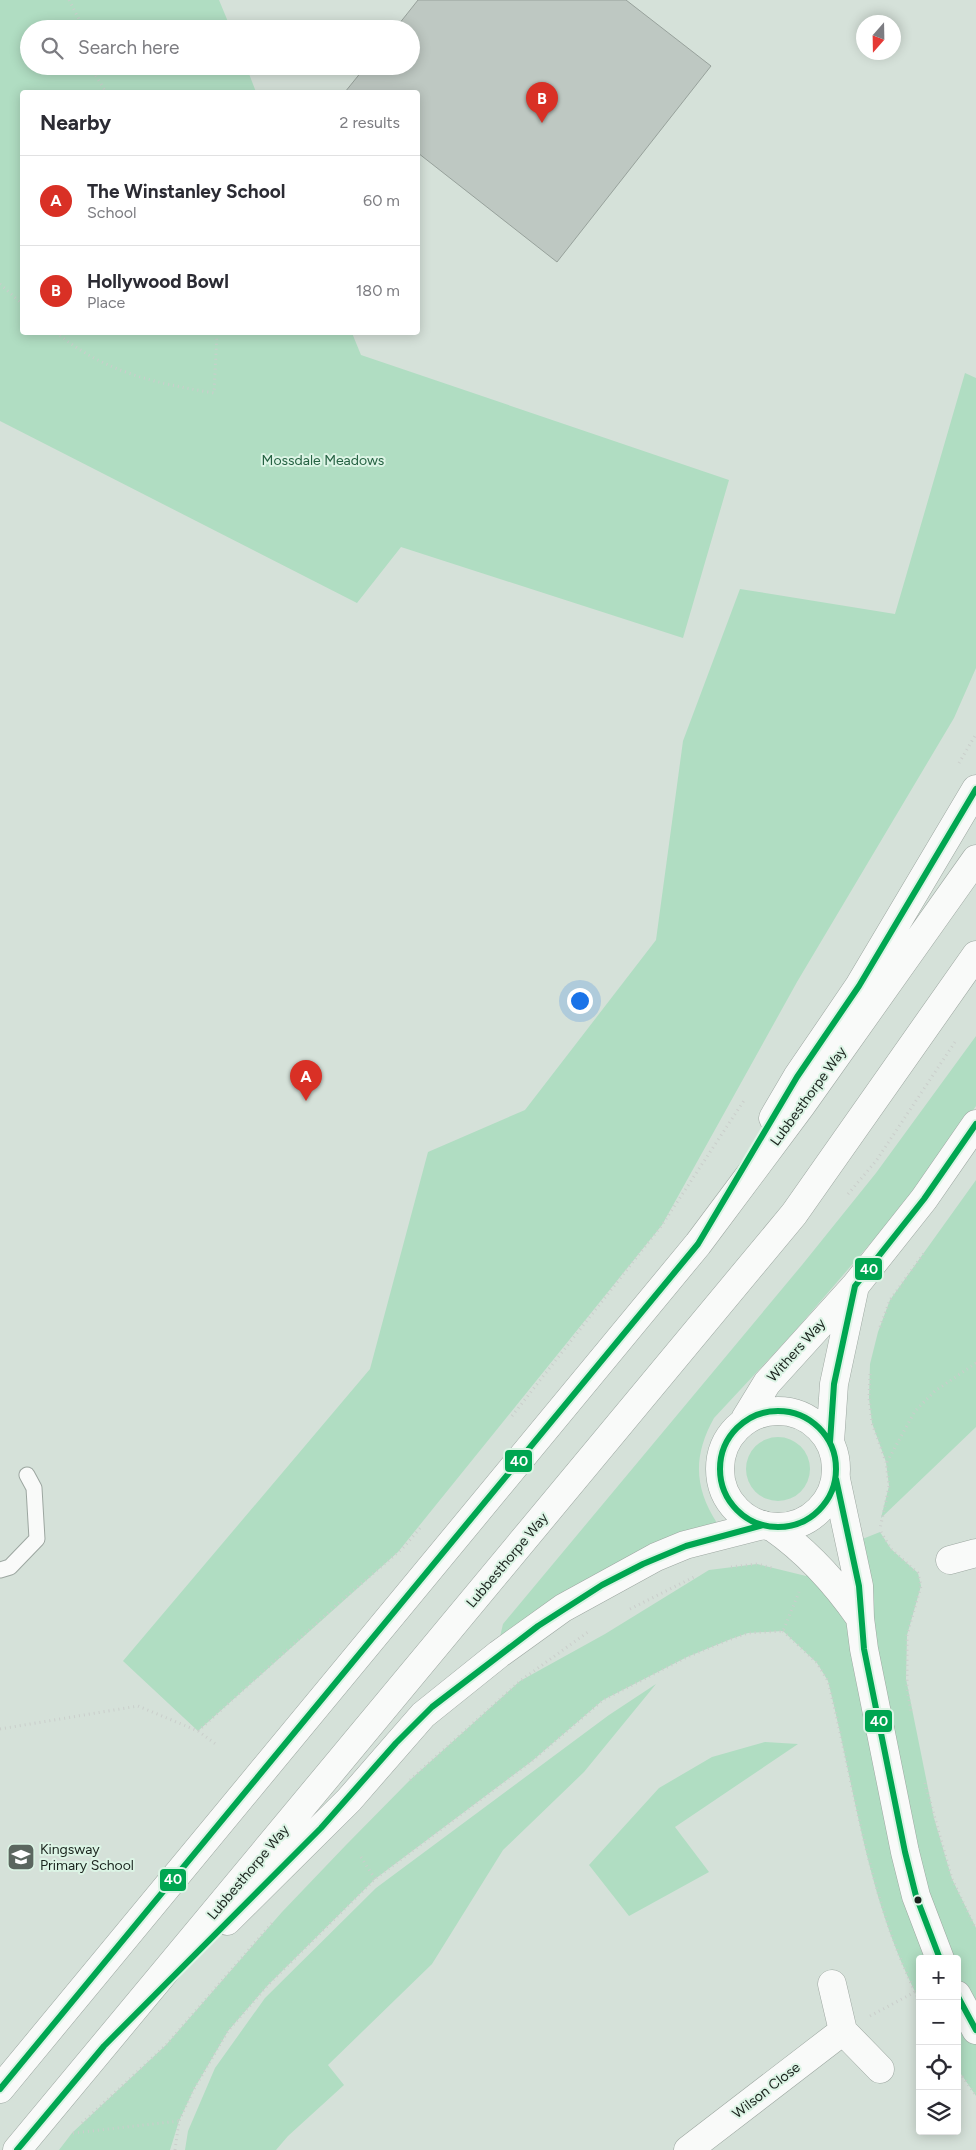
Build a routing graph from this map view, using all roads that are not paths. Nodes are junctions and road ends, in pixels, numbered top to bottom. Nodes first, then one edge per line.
1 (976, 789) edge
2 (976, 859) edge
3 (976, 956) edge
4 (976, 1124) edge
5 (698, 1244) junction
6 (855, 1286) junction
7 (745, 1420) junction
8 (830, 1442) junction
9 (27, 1475) dead end
10 (836, 1479) junction
11 (767, 1526) junction
12 (976, 1553) edge
13 (950, 1560) dead end
14 (0, 1570) edge
15 (860, 1618) junction
16 (938, 1955) edge
17 (832, 1984) dead end
18 (960, 2000) edge
19 (976, 2030) edge
20 (843, 2031) junction
21 (97, 2053) junction
22 (880, 2070) dead end
23 (0, 2089) edge
24 (17, 2150) edge
25 (688, 2150) edge

1 - 5 main road
2 - 5 main road, Lubbesthorpe Way
3 - 21 main road, Lubbesthorpe Way
4 - 6 main road, Withers Way
5 - 23 main road, Lubbesthorpe Way
6 - 7 main road, Withers Way
6 - 8 main road, Withers Way
7 - 8 main road
7 - 11 main road
8 - 10 main road
9 - 14 lane
10 - 11 main road
10 - 15 main road
11 - 15 main road
11 - 21 main road
12 - 13 main road
15 - 16 main road
17 - 20 main road
18 - 19 main road
20 - 22 main road
20 - 25 main road, Wilson Close
21 - 24 main road, Lubbesthorpe Way

